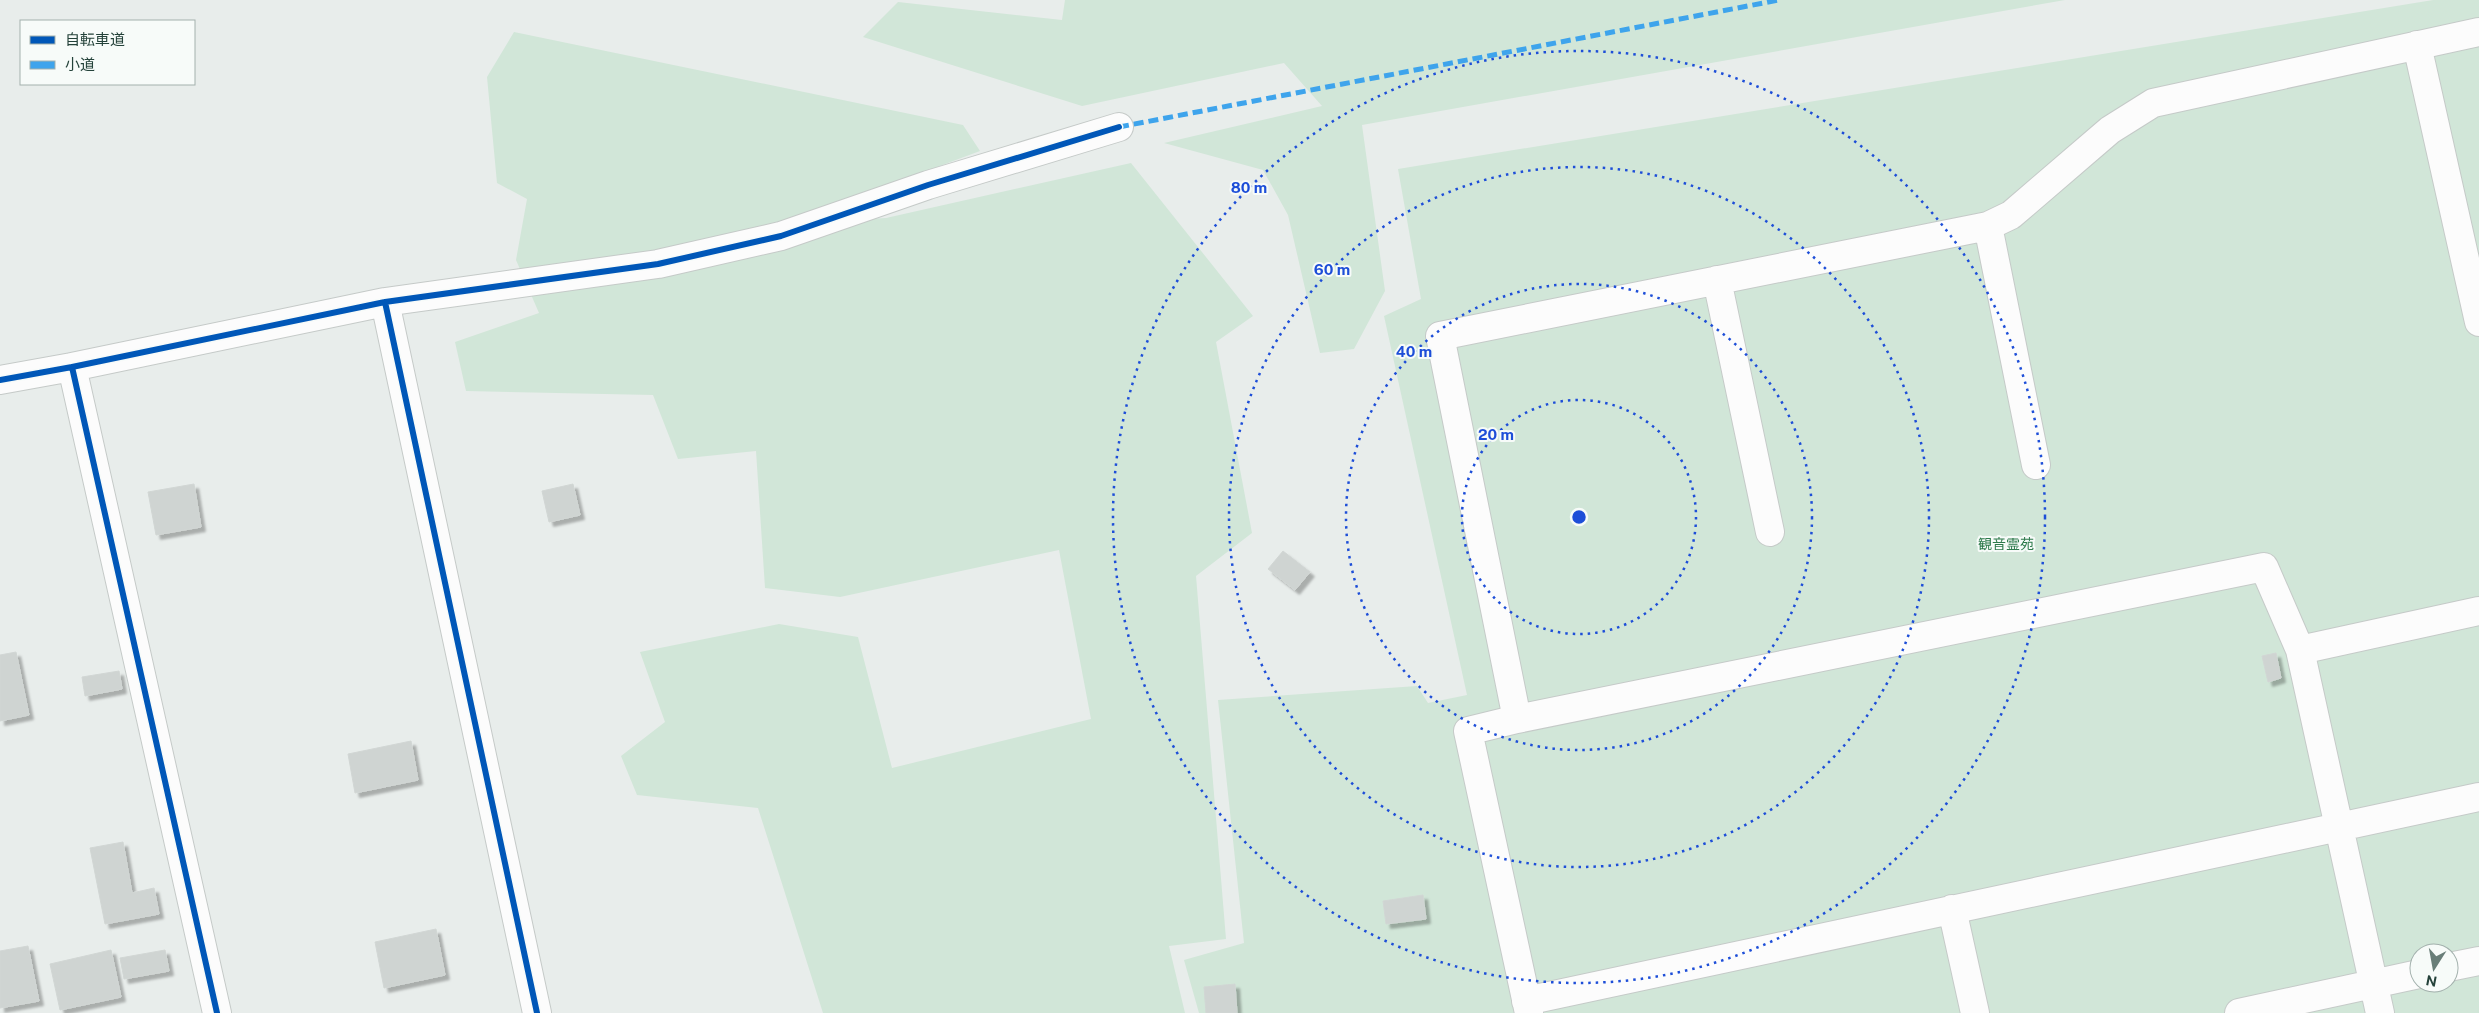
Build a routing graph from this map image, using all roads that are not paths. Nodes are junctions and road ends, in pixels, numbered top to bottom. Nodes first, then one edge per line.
1 (2479, 32) edge
2 (2417, 45) junction
3 (1119, 128) dead end
4 (1988, 226) junction
5 (1717, 280) junction
6 (385, 302) junction
7 (2479, 322) edge
8 (72, 368) junction
9 (0, 380) edge
10 (2036, 465) dead end
11 (1770, 532) dead end
12 (2479, 612) edge
13 (2300, 650) junction
14 (1517, 719) junction
15 (2479, 797) edge
16 (2339, 828) junction
17 (1952, 909) junction
18 (2479, 961) edge
19 (2459, 965) edge
20 (2409, 976) edge
21 (2374, 984) junction
22 (1527, 1007) edge
23 (217, 1013) edge
24 (537, 1013) edge
25 (1975, 1013) edge
26 (2239, 1013) edge
27 (2380, 1013) edge

1 - 2 street
2 - 4 street
2 - 7 street
3 - 6 street
4 - 5 street
4 - 10 street
5 - 11 street
5 - 14 street
6 - 8 street
6 - 24 street
8 - 9 street
8 - 23 street
12 - 13 street
13 - 14 street
13 - 16 street
14 - 22 street
15 - 16 street
16 - 17 street
16 - 21 street
17 - 22 street
17 - 25 street
18 - 19 street
20 - 21 street
21 - 26 street
21 - 27 street

